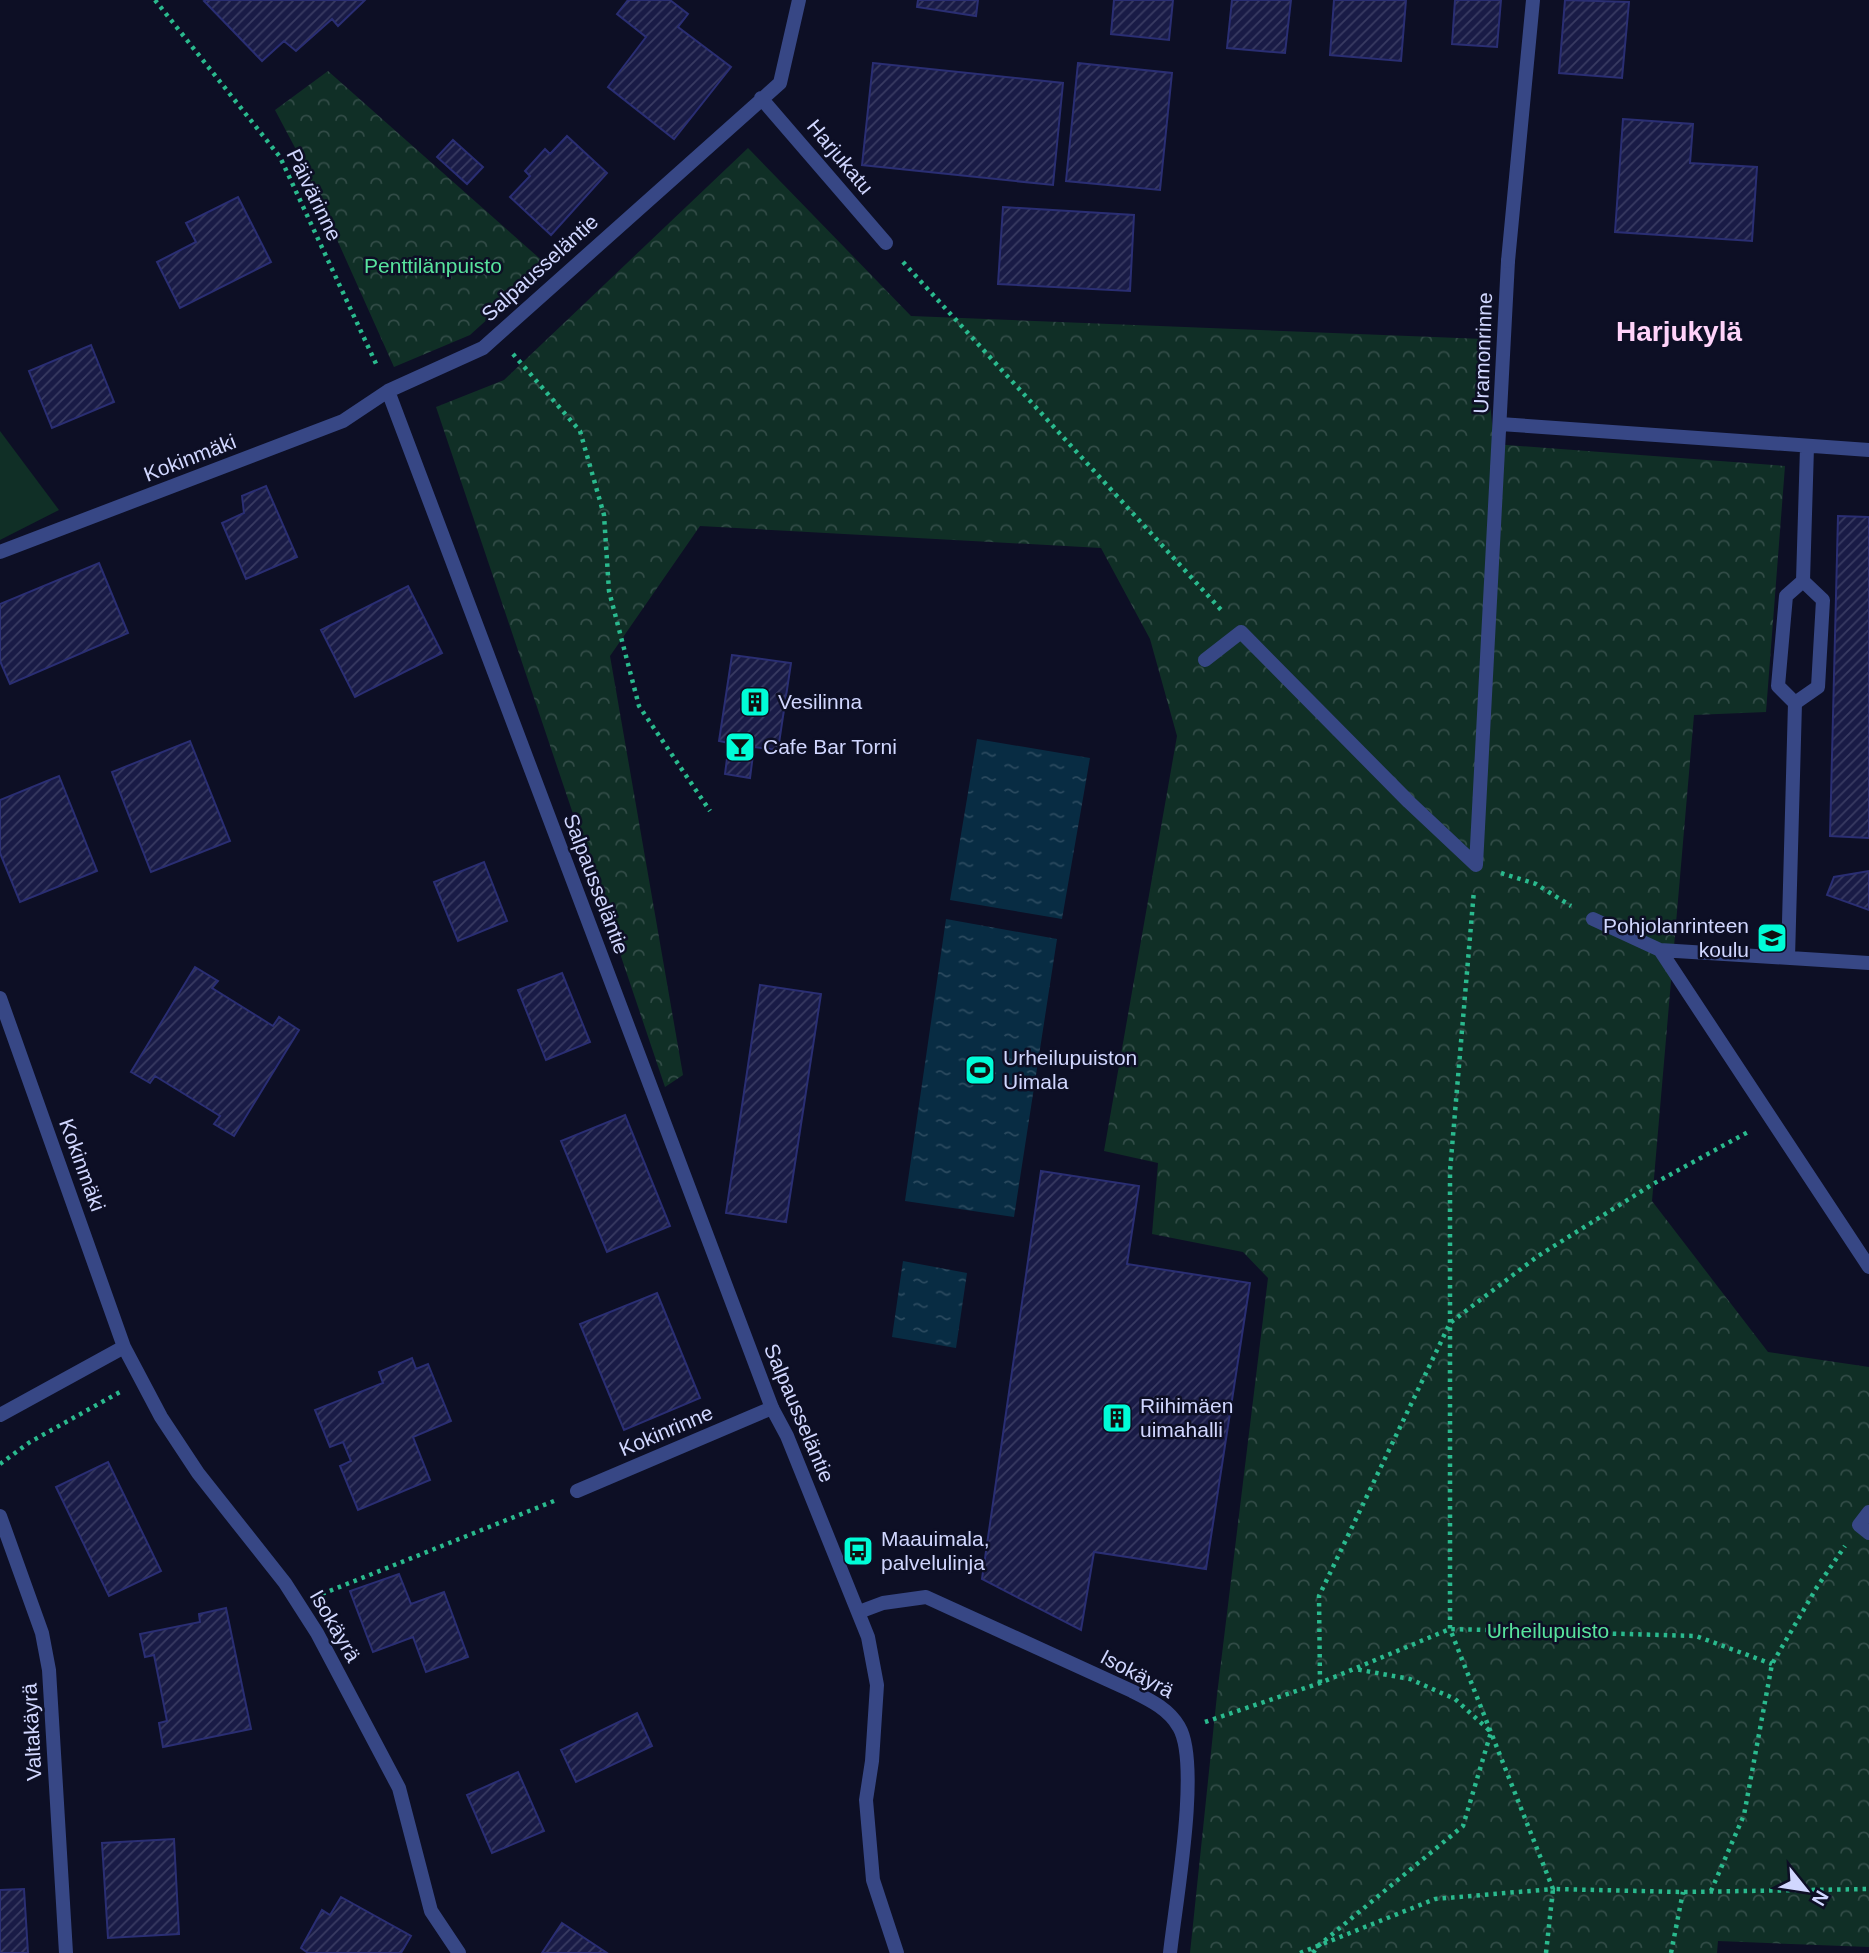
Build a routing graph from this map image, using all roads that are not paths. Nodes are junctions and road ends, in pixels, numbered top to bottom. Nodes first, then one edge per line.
1 (799, 0) edge
2 (1533, 0) edge
3 (761, 98) junction
4 (886, 243) road end
5 (388, 391) junction
6 (1500, 424) junction
7 (1807, 447) junction
8 (1869, 450) edge
9 (0, 552) edge
10 (1803, 582) junction
11 (1205, 660) dead end
12 (1795, 703) junction
13 (1593, 919) road end
14 (1660, 950) junction
15 (1788, 958) junction
16 (1869, 963) edge
17 (0, 998) edge
18 (1869, 1267) edge
19 (124, 1347) junction
20 (772, 1408) junction
21 (0, 1415) edge
22 (577, 1491) road end
23 (1869, 1512) edge
24 (0, 1516) edge
25 (1864, 1529) edge
26 (859, 1612) junction
27 (66, 1953) edge
28 (459, 1953) edge
29 (897, 1953) edge
30 (1170, 1953) edge

1 - 3 street, Salpausseläntie
2 - 6 street, Uramonrinne
3 - 4 street, Harjukatu
3 - 5 street, Salpausseläntie
5 - 9 street, Kokinmäki
5 - 20 street, Salpausseläntie
6 - 7 street, Uramonrinne
6 - 11 street
7 - 8 street, Uramonrinne
7 - 10 street
10 - 12 street
10 - 12 street
12 - 15 street
13 - 14 street
14 - 15 street
14 - 18 street
15 - 16 street
17 - 19 street, Kokinmäki
19 - 21 street
19 - 28 street, Isokäyrä
20 - 22 street, Kokinrinne
20 - 26 street, Salpausseläntie
23 - 25 street
24 - 27 street, Valtakäyrä
26 - 29 street, Salpausseläntie
26 - 30 street, Isokäyrä

